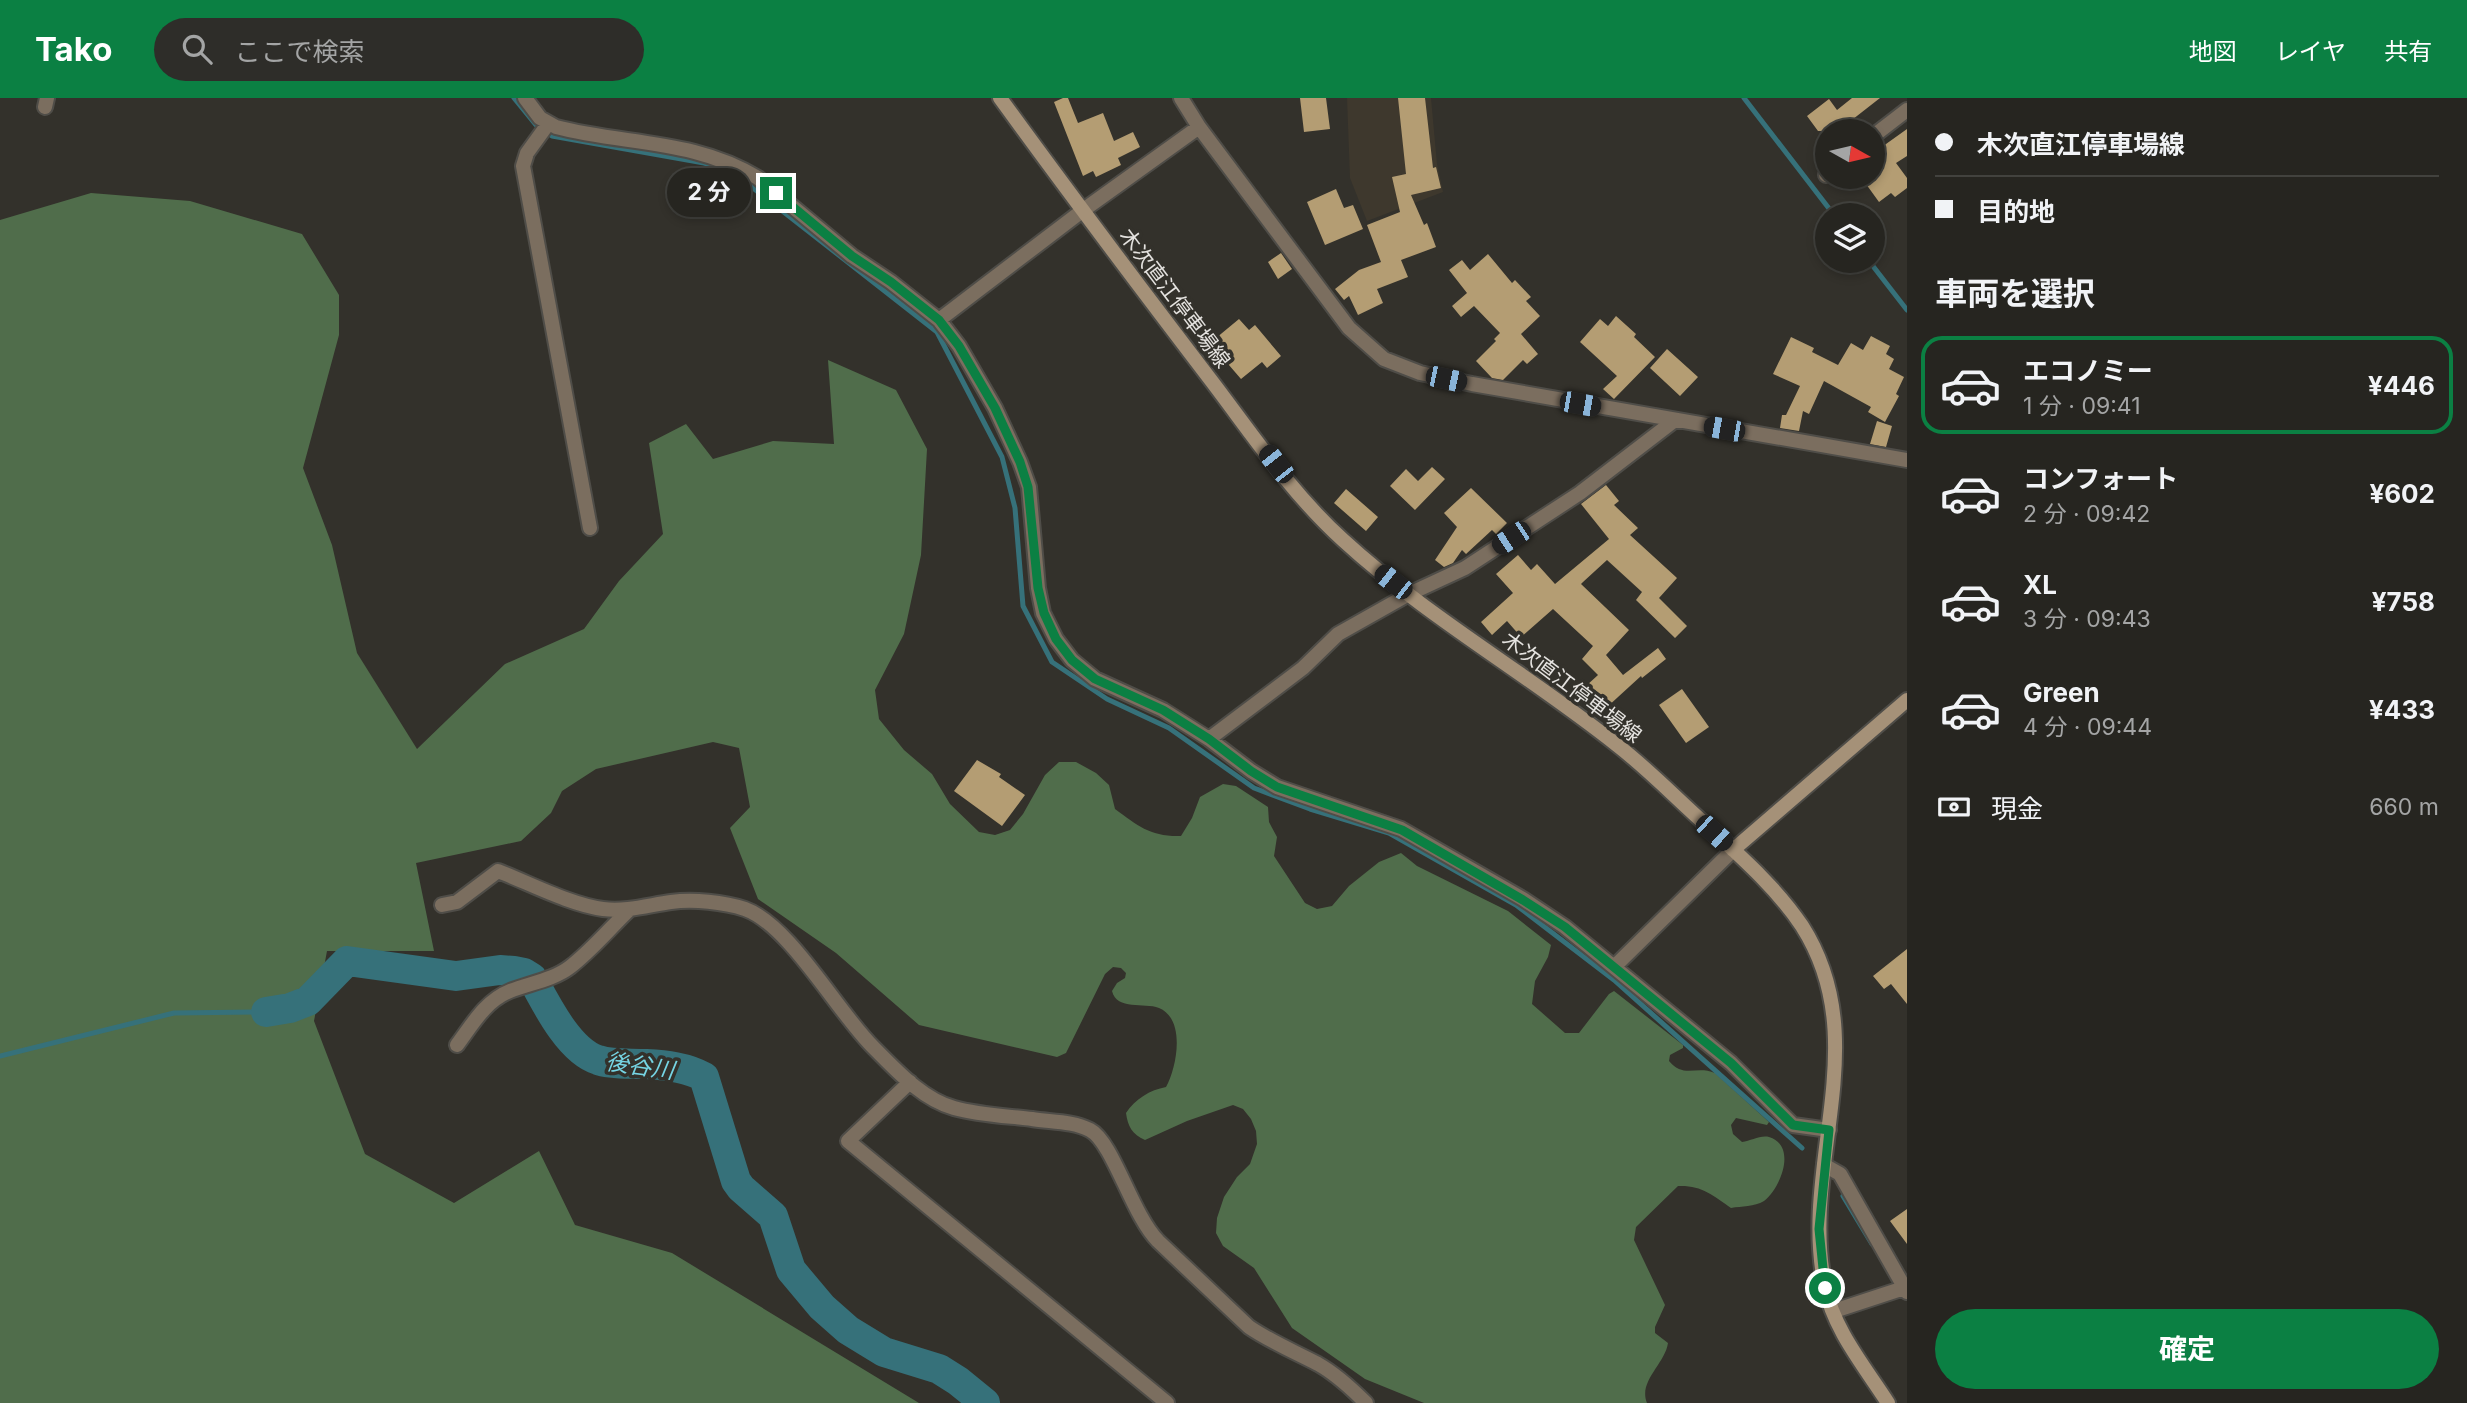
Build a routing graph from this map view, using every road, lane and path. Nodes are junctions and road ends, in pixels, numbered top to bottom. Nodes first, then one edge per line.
1 (525, 98) edge
2 (1000, 98) edge
3 (1181, 98) edge
4 (1907, 110) edge
5 (548, 124) junction
6 (1199, 127) junction
7 (1885, 127) edge
8 (1082, 211) junction
9 (939, 320) junction
10 (1675, 420) junction
11 (1907, 460) edge
12 (590, 528) dead end
13 (1409, 594) junction
14 (1907, 700) edge
15 (1209, 739) junction
16 (1733, 850) junction
17 (442, 905) dead end
18 (630, 909) junction
19 (1614, 967) junction
20 (457, 1045) dead end
21 (910, 1082) junction
22 (1829, 1130) junction
23 (1824, 1165) junction
24 (1906, 1290) edge
25 (1834, 1311) junction
26 (1167, 1403) edge
27 (1367, 1403) edge
28 (1888, 1403) edge

1 - 5 street
2 - 8 main road, 木次直江停車場線
3 - 6 street
4 - 7 street
5 - 9 street
5 - 12 street
6 - 8 street
6 - 10 street
8 - 9 street
8 - 13 main road, 木次直江停車場線
9 - 15 street
10 - 11 street
10 - 13 street
13 - 15 street
13 - 16 main road, 木次直江停車場線
14 - 16 main road
15 - 19 street
16 - 19 street
16 - 22 main road, 木次直江停車場線
17 - 18 street
18 - 20 street
18 - 21 street
19 - 22 street
21 - 26 street
21 - 27 street
22 - 23 main road, 木次直江停車場線
23 - 24 street
23 - 25 main road, 木次直江停車場線
24 - 25 street
25 - 28 main road, 木次直江停車場線

